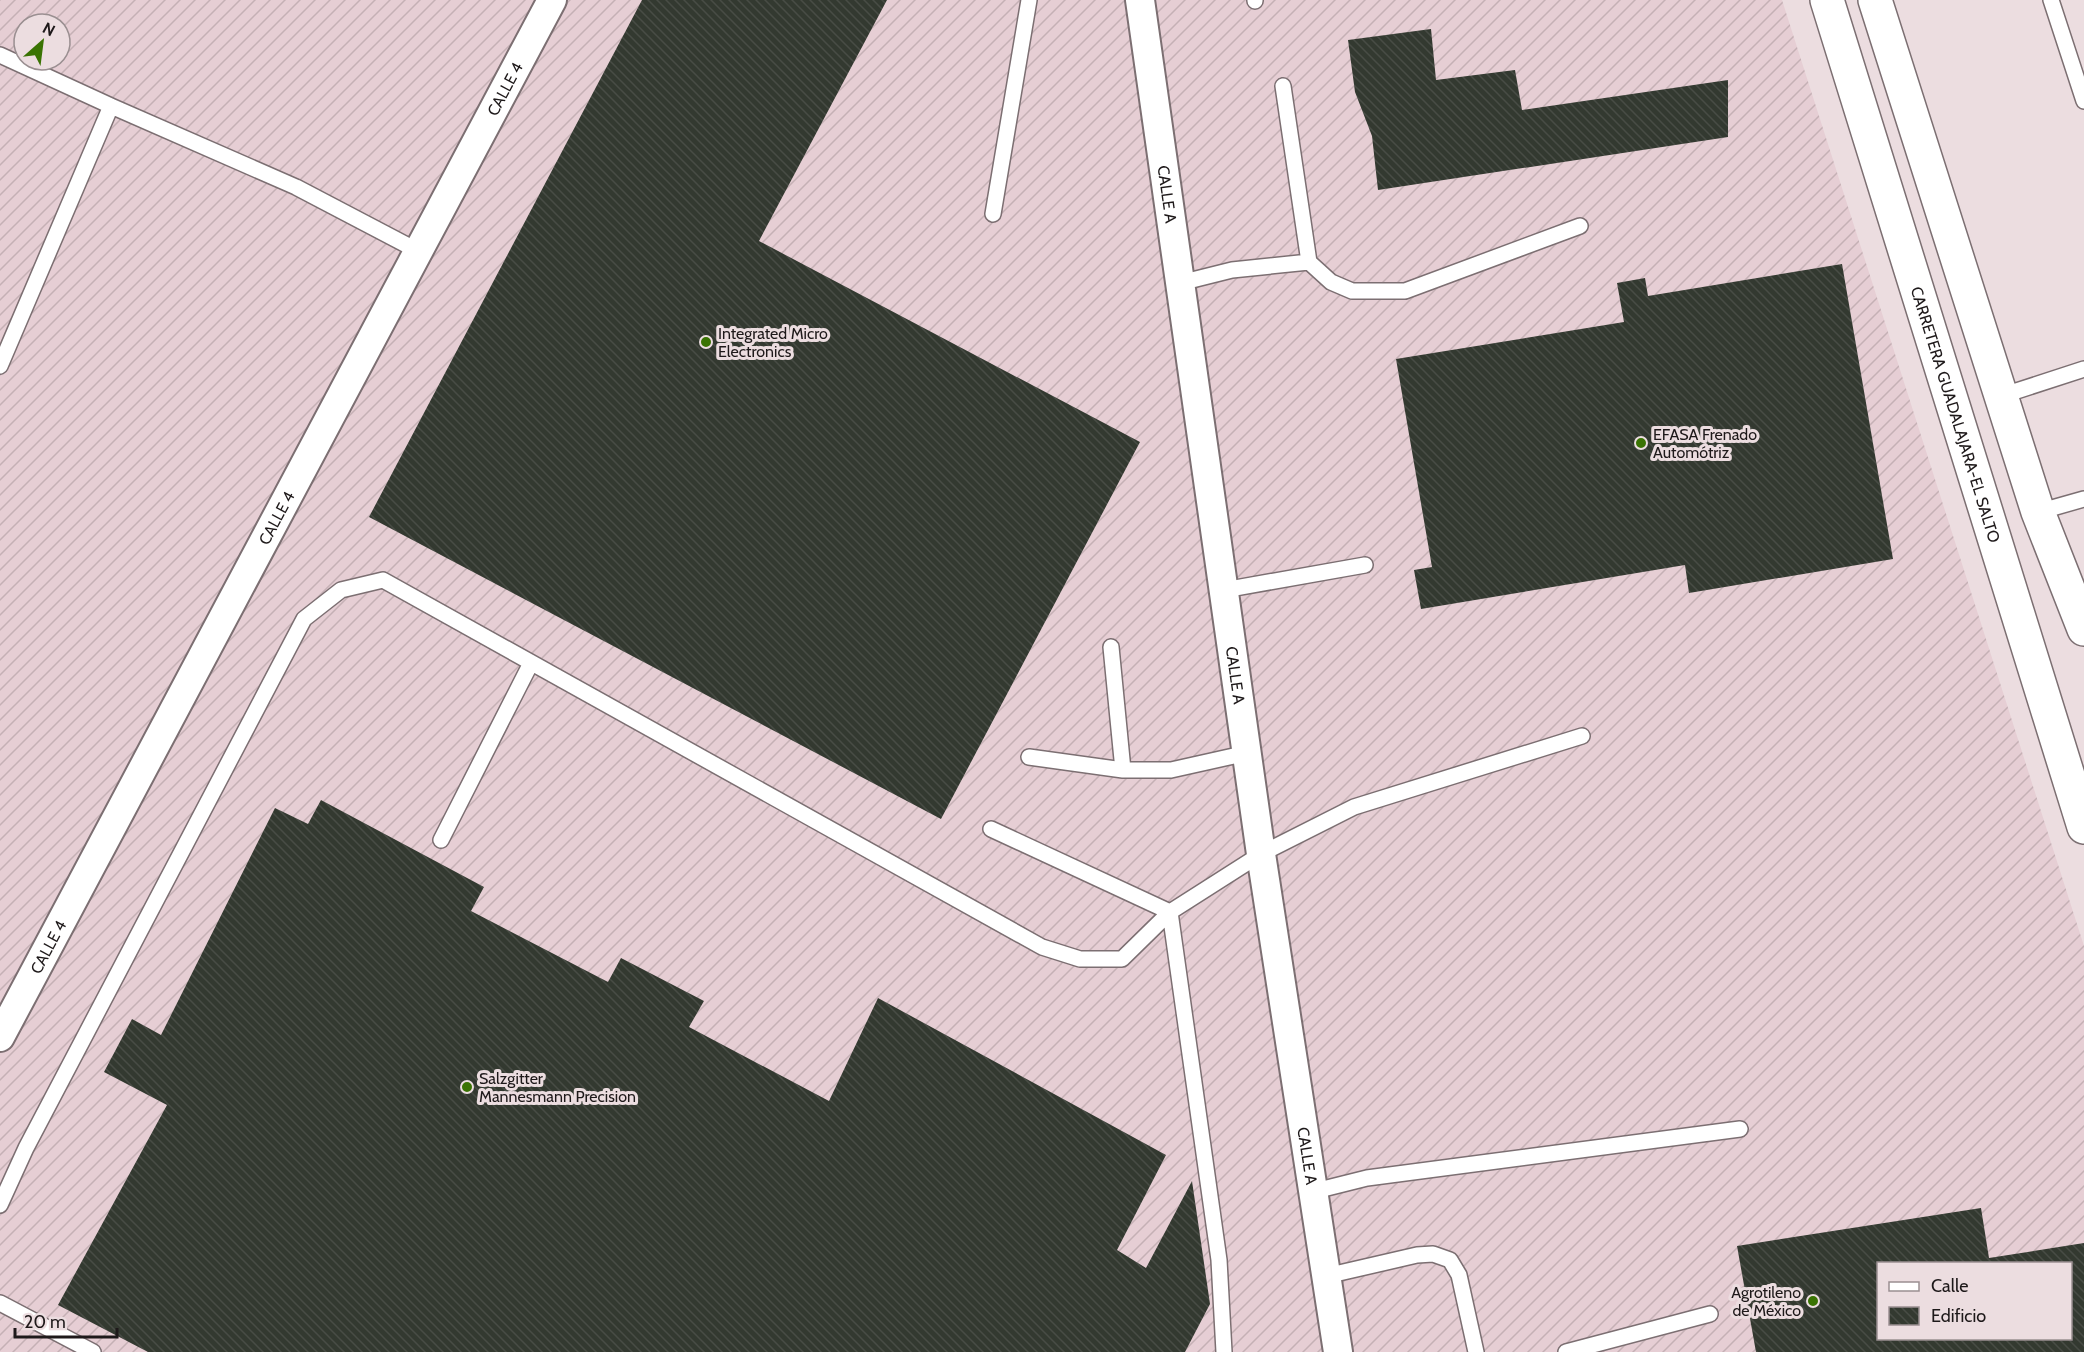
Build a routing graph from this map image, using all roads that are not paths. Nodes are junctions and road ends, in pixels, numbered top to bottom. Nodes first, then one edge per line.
1 (552, 0) edge
2 (1029, 0) edge
3 (1140, 0) edge
4 (1827, 0) edge
5 (1875, 0) edge
6 (2051, 0) edge
7 (0, 55) edge
8 (1283, 86) dead end
9 (2084, 101) edge
10 (111, 106) junction
11 (993, 214) dead end
12 (1580, 226) dead end
13 (418, 251) junction
14 (1309, 262) junction
15 (1180, 283) junction
16 (5, 342) edge
17 (0, 366) edge
18 (2084, 369) edge
19 (2001, 396) junction
20 (2084, 499) edge
21 (2038, 512) junction
22 (1365, 565) dead end
23 (1224, 590) junction
24 (2084, 628) edge
25 (1111, 646) dead end
26 (531, 663) junction
27 (1582, 736) dead end
28 (1248, 753) junction
29 (1029, 757) dead end
30 (1123, 770) junction
31 (2084, 826) edge
32 (991, 829) dead end
33 (441, 840) dead end
34 (1262, 854) junction
35 (1170, 912) junction
36 (0, 1037) edge
37 (1740, 1129) dead end
38 (1315, 1191) junction
39 (0, 1205) edge
40 (1326, 1276) junction
41 (0, 1303) edge
42 (1710, 1314) dead end
43 (93, 1352) edge
44 (1224, 1352) edge
45 (1338, 1352) edge
46 (1476, 1352) edge
47 (1566, 1352) edge

1 - 13 street, CALLE 4
2 - 11 lane
3 - 15 street, CALLE A
4 - 31 main road, CARRETERA GUADALAJARA-EL SALTO
5 - 19 main road
6 - 9 lane
7 - 10 lane
8 - 14 lane
10 - 13 lane
10 - 16 lane
12 - 14 lane
13 - 36 street, CALLE 4
14 - 15 lane
15 - 23 street, CALLE A
16 - 17 lane
18 - 19 lane
19 - 21 main road
20 - 21 lane
21 - 24 main road
22 - 23 lane
23 - 28 street, CALLE A
25 - 30 lane
26 - 33 lane
26 - 35 lane
26 - 39 lane
27 - 34 lane
28 - 30 lane
28 - 34 street, CALLE A
29 - 30 lane
32 - 35 lane
34 - 35 lane
34 - 38 street, CALLE A
35 - 44 lane
37 - 38 lane
38 - 40 street, CALLE A
40 - 45 street, CALLE A
40 - 46 lane
41 - 43 lane
42 - 47 lane

